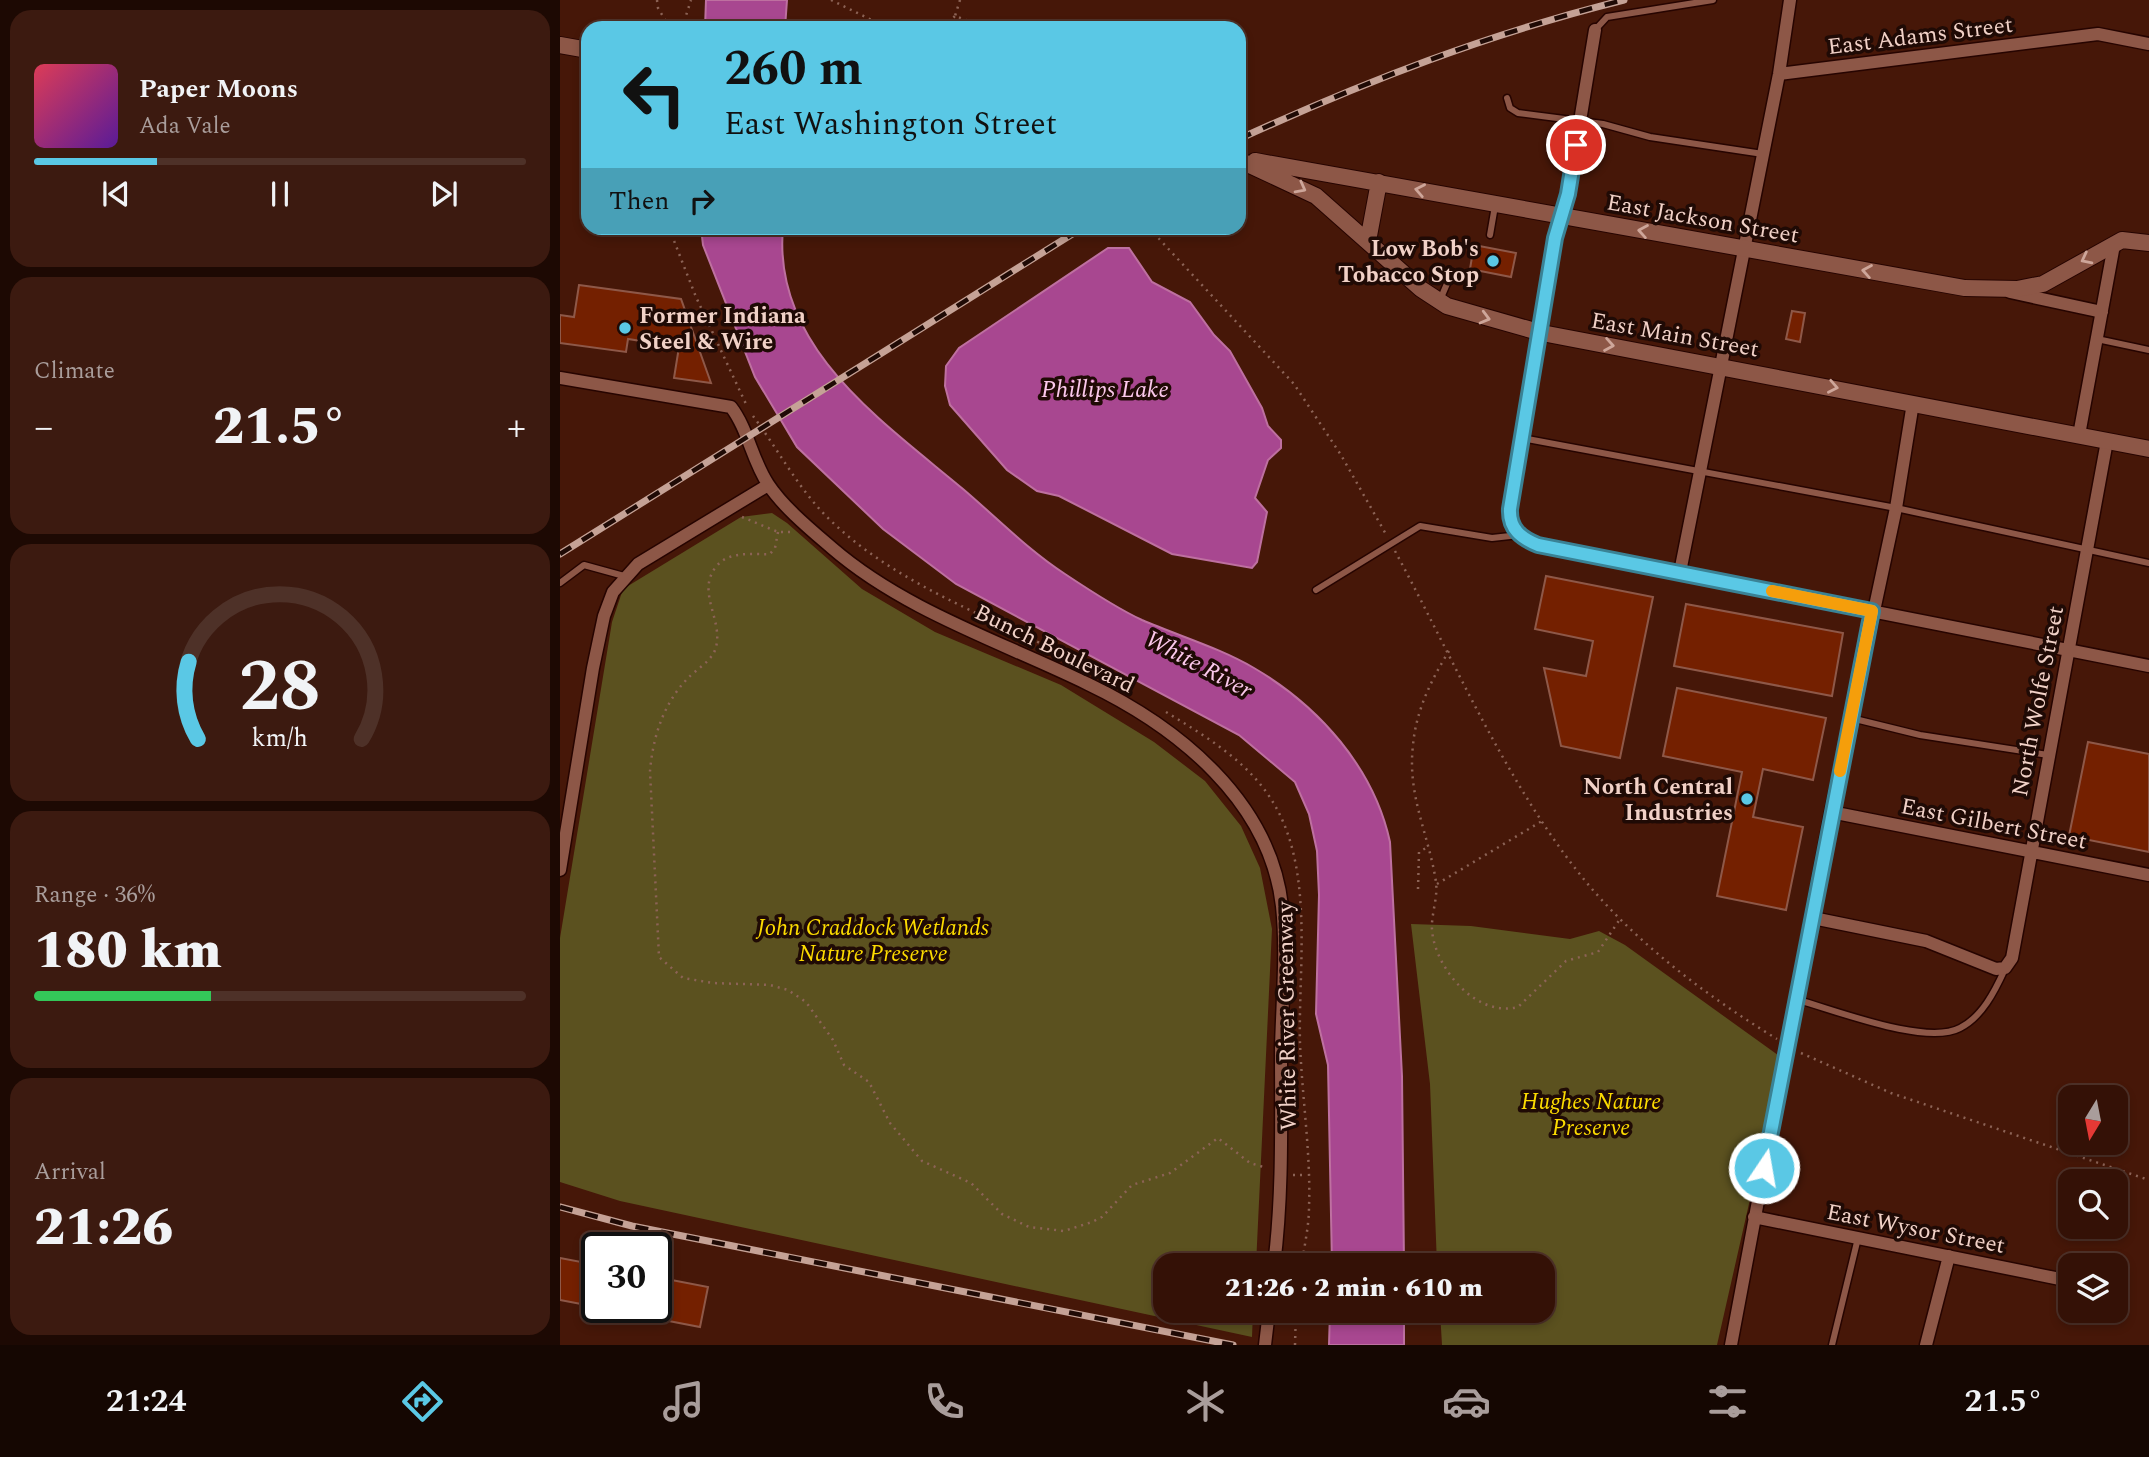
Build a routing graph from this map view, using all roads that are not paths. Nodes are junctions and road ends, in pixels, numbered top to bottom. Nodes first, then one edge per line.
1 (1713, 0) edge
2 (1790, 0) edge
3 (1595, 30) joint
4 (2149, 44) edge
5 (560, 45) edge
6 (581, 49) edge
7 (1779, 74) junction
8 (1507, 98) dead end
9 (1580, 121) junction
10 (1763, 154) junction
11 (1246, 161) edge
12 (1246, 163) edge
13 (1379, 182) junction
14 (1495, 204) junction
15 (1561, 216) junction
16 (1490, 235) dead end
17 (1368, 241) junction
18 (2149, 243) edge
19 (2114, 244) junction
20 (1744, 249) junction
21 (1452, 272) dead end
22 (1993, 289) junction
23 (1439, 301) junction
24 (2102, 312) junction
25 (1542, 333) junction
26 (2097, 340) junction
27 (2149, 350) edge
28 (1721, 365) junction
29 (560, 377) edge
30 (1913, 403) junction
31 (2079, 435) junction
32 (1522, 438) junction
33 (2107, 441) junction
34 (2149, 449) edge
35 (1700, 470) junction
36 (768, 485) junction
37 (1896, 508) junction
38 (1519, 535) junction
39 (2088, 550) junction
40 (2149, 563) edge
41 (1680, 572) junction
42 (625, 576) junction
43 (560, 583) edge
44 (1316, 590) dead end
45 (1872, 611) junction
46 (2067, 650) junction
47 (2149, 666) edge
48 (1850, 718) junction
49 (2048, 755) junction
50 (1832, 812) junction
51 (2030, 851) junction
52 (560, 870) edge
53 (2149, 875) edge
54 (1813, 919) junction
55 (2005, 968) junction
56 (1798, 1000) junction
57 (1754, 1217) junction
58 (1858, 1238) junction
59 (1275, 1253) edge
60 (1949, 1256) junction
61 (2058, 1279) edge
62 (1268, 1323) edge
63 (1265, 1345) edge
64 (1731, 1345) edge
65 (1832, 1345) edge
66 (1926, 1345) edge

1 - 3 lane
2 - 7 street
3 - 9 street
4 - 7 street, East Adams Street
5 - 6 main road
7 - 10 street
8 - 9 lane
9 - 10 lane
9 - 15 street
10 - 20 street
11 - 13 main road, East Jackson Street
12 -> 17 main road, East Main Street
14 -> 13 main road, East Jackson Street
13 - 17 main road
14 - 15 main road, East Jackson Street
14 - 16 lane
20 -> 15 main road, East Jackson Street
15 - 25 street
17 - 23 main road, East Main Street
18 - 19 main road, East Jackson Street
19 -> 22 main road, East Jackson Street
19 - 24 street
22 -> 20 main road, East Jackson Street
20 - 28 street
21 - 23 lane
22 - 24 street
23 -> 25 main road, East Main Street
24 - 26 street
25 -> 28 main road, East Main Street
25 - 32 street
26 - 27 lane
26 - 31 street
28 -> 30 main road, East Main Street
28 - 35 street
29 - 36 street, Bunch Boulevard
30 - 31 main road, East Main Street
30 - 37 street
31 - 33 main road, East Main Street
32 - 35 lane
32 - 38 street
33 - 34 main road, East Main Street
33 - 39 street, North Wolfe Street
35 - 37 lane
35 - 41 street
36 - 42 street
36 - 59 street, Bunch Boulevard
37 - 39 lane
37 - 45 street
38 - 41 street
38 - 44 lane
39 - 40 lane
39 - 46 street, North Wolfe Street
41 - 45 street
42 - 43 lane
42 - 52 street
45 - 46 street
45 - 48 street
46 - 47 street
46 - 49 street, North Wolfe Street
48 - 49 lane
48 - 50 street
49 - 51 street, North Wolfe Street
50 - 51 street, East Gilbert Street
50 - 54 street
51 - 53 street, East Gilbert Street
51 - 55 street, North Wolfe Street
54 - 55 street
54 - 56 street
55 - 56 lane
56 - 57 street
57 - 58 street, East Wysor Street
57 - 64 street
58 - 60 street, East Wysor Street
58 - 65 lane
60 - 61 street, East Wysor Street
60 - 66 street
62 - 63 street

